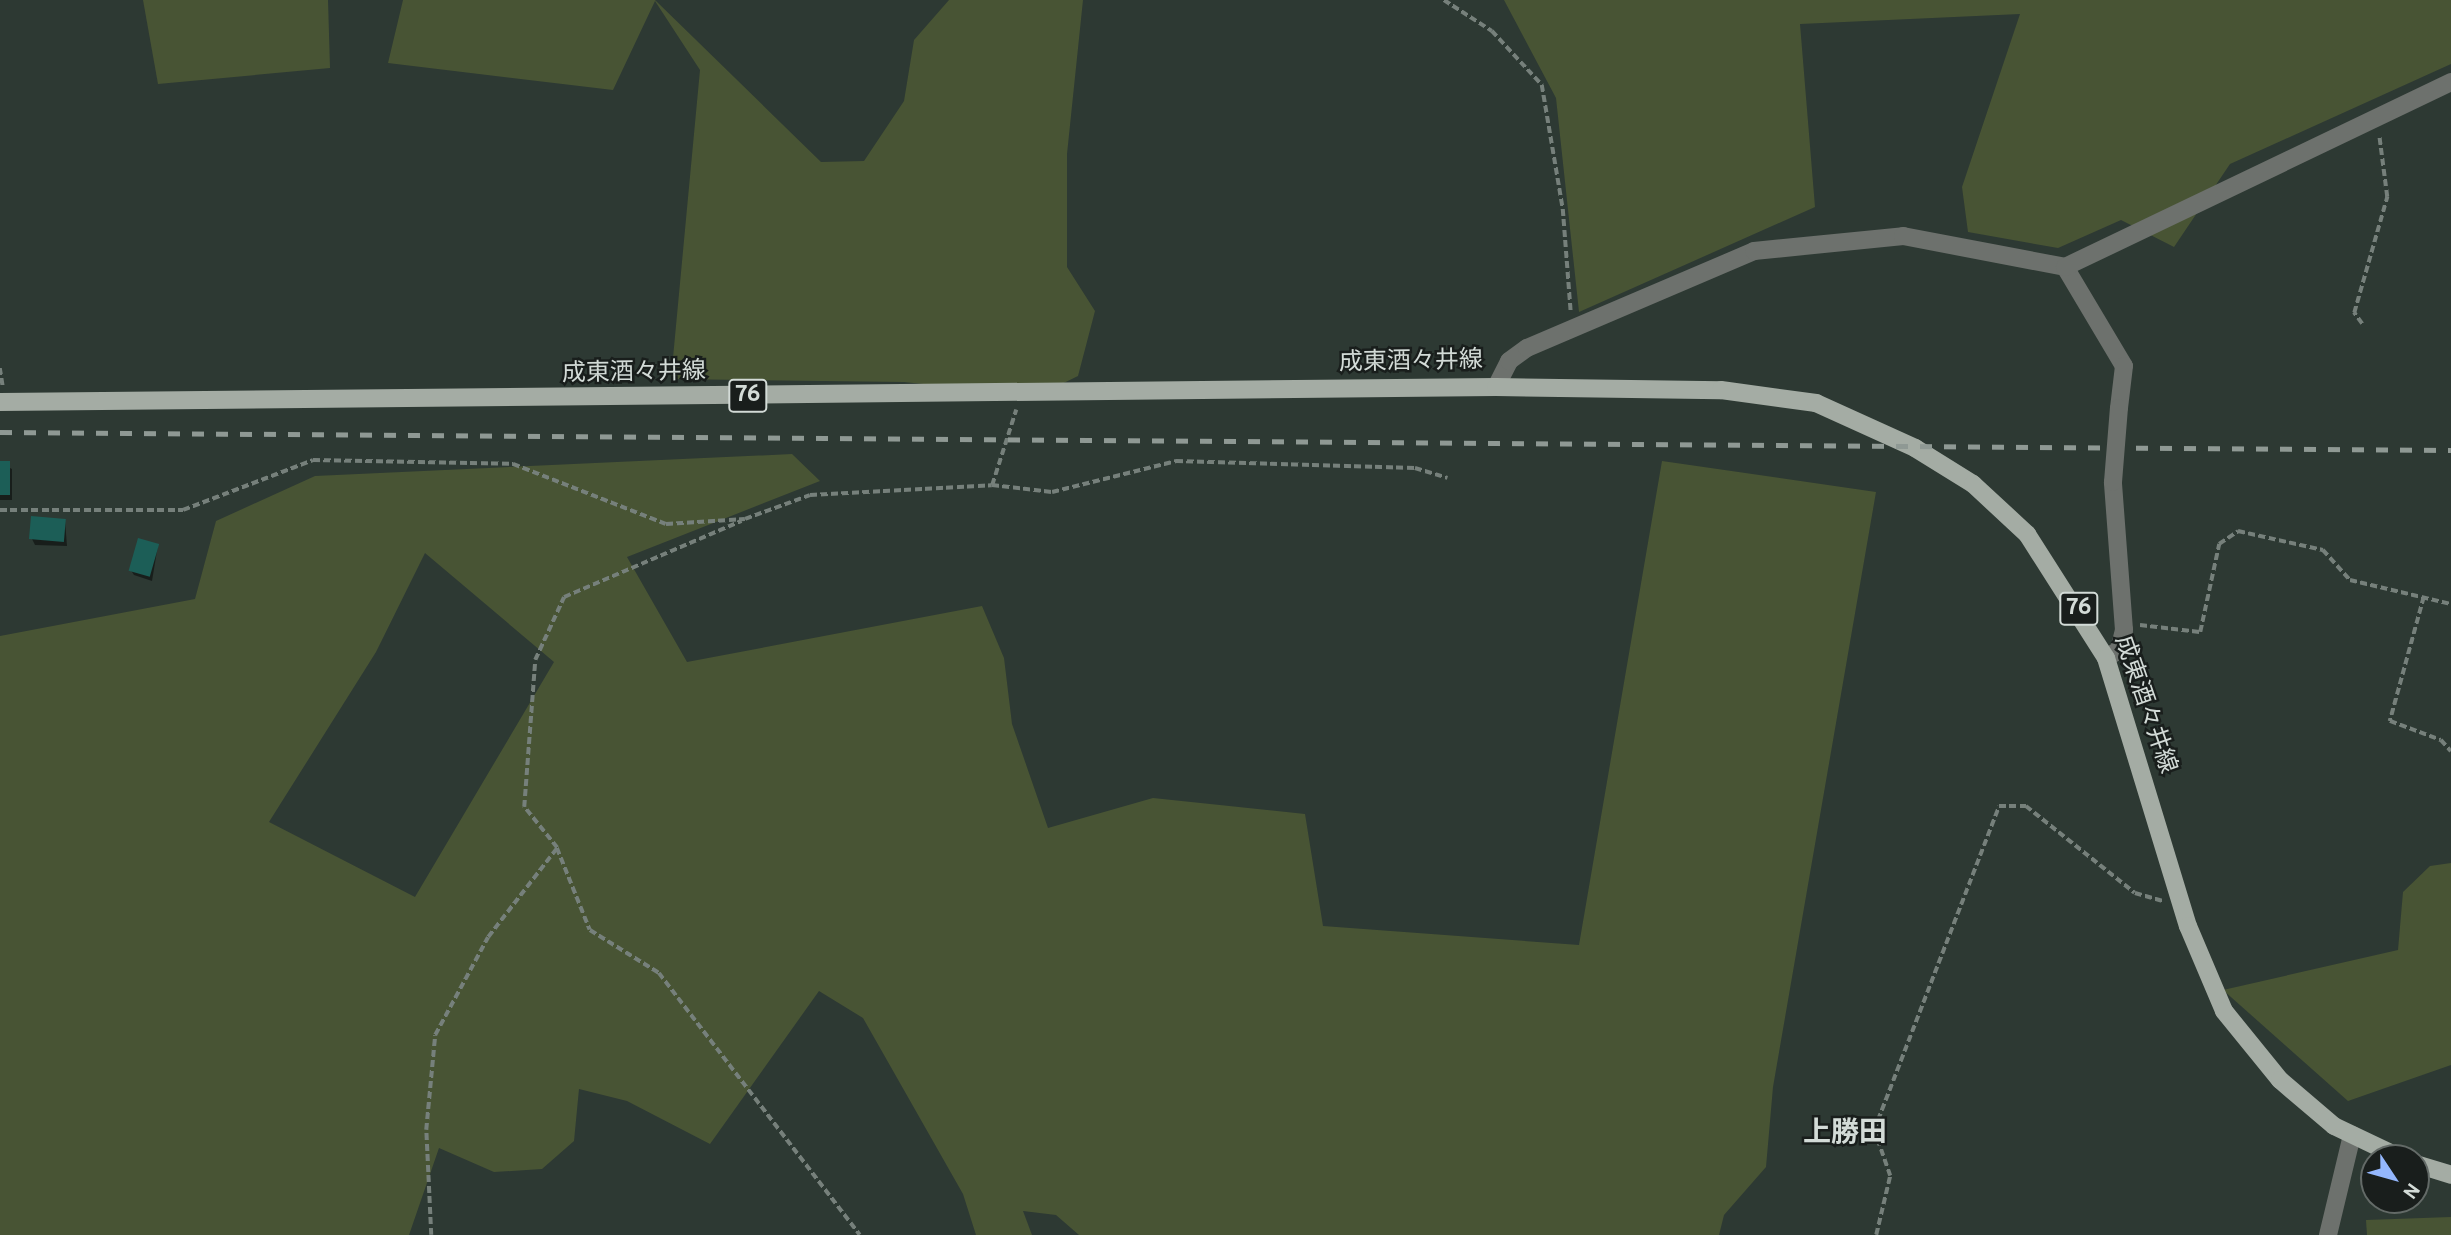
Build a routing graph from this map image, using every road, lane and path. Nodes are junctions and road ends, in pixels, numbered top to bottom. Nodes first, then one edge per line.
1 (1444, 0) edge
2 (2451, 82) edge
3 (2373, 120) junction
4 (2065, 267) junction
5 (2362, 324) dead end
6 (1572, 328) junction
7 (1496, 387) junction
8 (1022, 393) junction
9 (0, 402) edge
10 (1448, 478) dead end
11 (992, 485) junction
12 (0, 510) edge
13 (745, 519) junction
14 (2424, 597) junction
15 (2451, 604) edge
16 (2124, 623) junction
17 (2106, 658) junction
18 (2451, 751) edge
19 (557, 848) junction
20 (2182, 907) junction
21 (2351, 1135) junction
22 (2371, 1144) edge
23 (2430, 1168) edge
24 (2451, 1175) edge
25 (431, 1235) edge
26 (860, 1235) edge
27 (1876, 1235) edge
28 (2328, 1235) edge

1 - 6 path
2 - 3 street
3 - 4 street
3 - 5 path
4 - 6 street
4 - 16 street, bridge
6 - 7 street
7 - 8 main road, 成東酒々井線 / 76
7 - 17 main road, 成東酒々井線 / 76
8 - 9 main road, 成東酒々井線 / 76
8 - 11 path
10 - 11 path
11 - 13 path
12 - 13 path
13 - 19 path
14 - 15 path
14 - 16 path
14 - 18 path
16 - 17 street
17 - 20 main road, 成東酒々井線 / 76
19 - 25 path
19 - 26 path
20 - 21 main road, 成東酒々井線 / 76
20 - 27 path
21 - 22 main road, 成東酒々井線 / 76
21 - 28 street
23 - 24 main road

